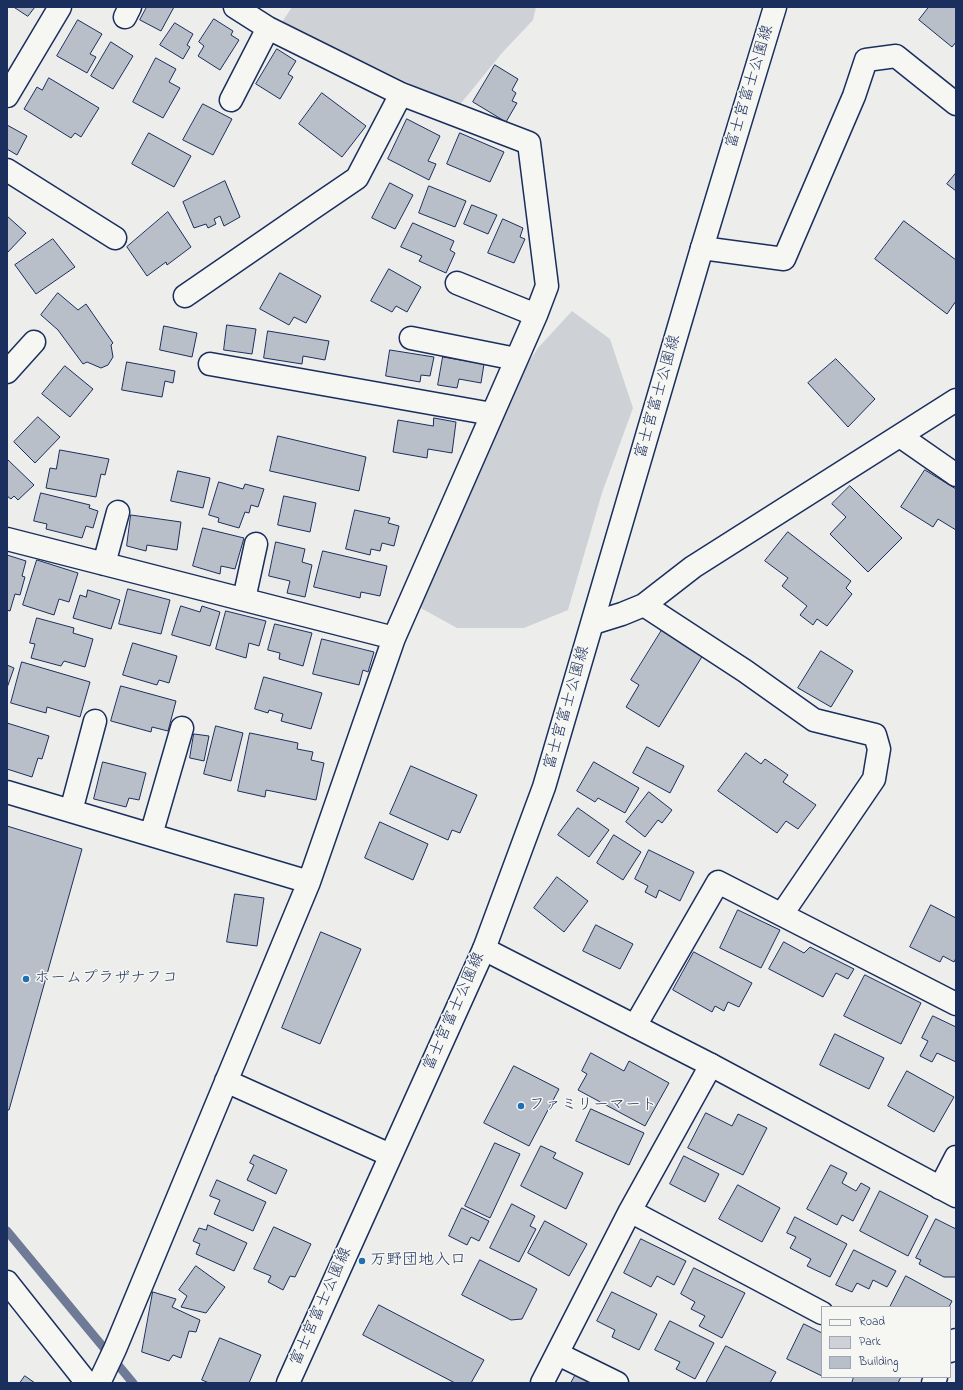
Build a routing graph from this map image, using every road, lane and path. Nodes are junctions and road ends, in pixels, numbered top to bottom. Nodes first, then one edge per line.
1 (60, 7) edge
2 (235, 7) edge
3 (775, 7) edge
4 (268, 28) junction
5 (401, 94) junction
6 (7, 96) edge
7 (231, 100) dead end
8 (956, 104) edge
9 (7, 170) edge
10 (115, 238) dead end
11 (702, 248) junction
12 (458, 283) dead end
13 (185, 296) dead end
14 (536, 315) junction
15 (411, 338) dead end
16 (34, 342) dead end
17 (516, 359) junction
18 (210, 364) dead end
19 (7, 372) edge
20 (956, 400) edge
21 (492, 414) junction
22 (900, 436) junction
23 (956, 476) edge
24 (118, 512) dead end
25 (7, 539) edge
26 (256, 544) dead end
27 (104, 564) junction
28 (244, 599) junction
29 (644, 605) junction
30 (593, 623) junction
31 (394, 638) junction
32 (95, 722) dead end
33 (182, 728) dead end
34 (7, 792) edge
35 (71, 811) junction
36 (151, 835) junction
37 (309, 882) junction
38 (782, 914) junction
39 (484, 949) junction
40 (956, 1004) edge
41 (635, 1026) junction
42 (711, 1065) junction
43 (226, 1081) junction
44 (390, 1155) junction
45 (956, 1157) edge
46 (948, 1192) edge
47 (630, 1211) junction
48 (7, 1282) edge
49 (821, 1312) edge
50 (956, 1340) edge
51 (951, 1349) edge
52 (558, 1354) junction
53 (292, 1381) edge
54 (87, 1383) edge
55 (99, 1383) edge
56 (542, 1383) edge
57 (616, 1383) edge

1 - 6 street
2 - 4 street
3 - 11 street, 富士宮富士公園線
4 - 5 street
4 - 7 street
5 - 13 street
5 - 14 street
8 - 11 street
9 - 10 street
11 - 30 street, 富士宮富士公園線
12 - 14 street
14 - 17 street
15 - 17 street
16 - 19 street
17 - 21 street
18 - 21 street
20 - 22 street
21 - 31 street
22 - 23 street
22 - 29 street
24 - 27 street
25 - 27 street
26 - 28 street
27 - 28 street
28 - 31 street
29 - 30 street
29 - 38 street
30 - 39 street, 富士宮富士公園線
31 - 37 street
32 - 35 street
33 - 36 street
34 - 35 street
35 - 36 street
36 - 37 street
37 - 43 street
38 - 40 street
38 - 41 street
39 - 41 street
39 - 44 street, 富士宮富士公園線
41 - 42 street
42 - 46 street
42 - 47 street
43 - 44 street
43 - 55 street
44 - 53 street, 富士宮富士公園線
45 - 46 street
47 - 49 street
47 - 52 street
48 - 54 street
50 - 51 street
52 - 56 street
52 - 57 street

